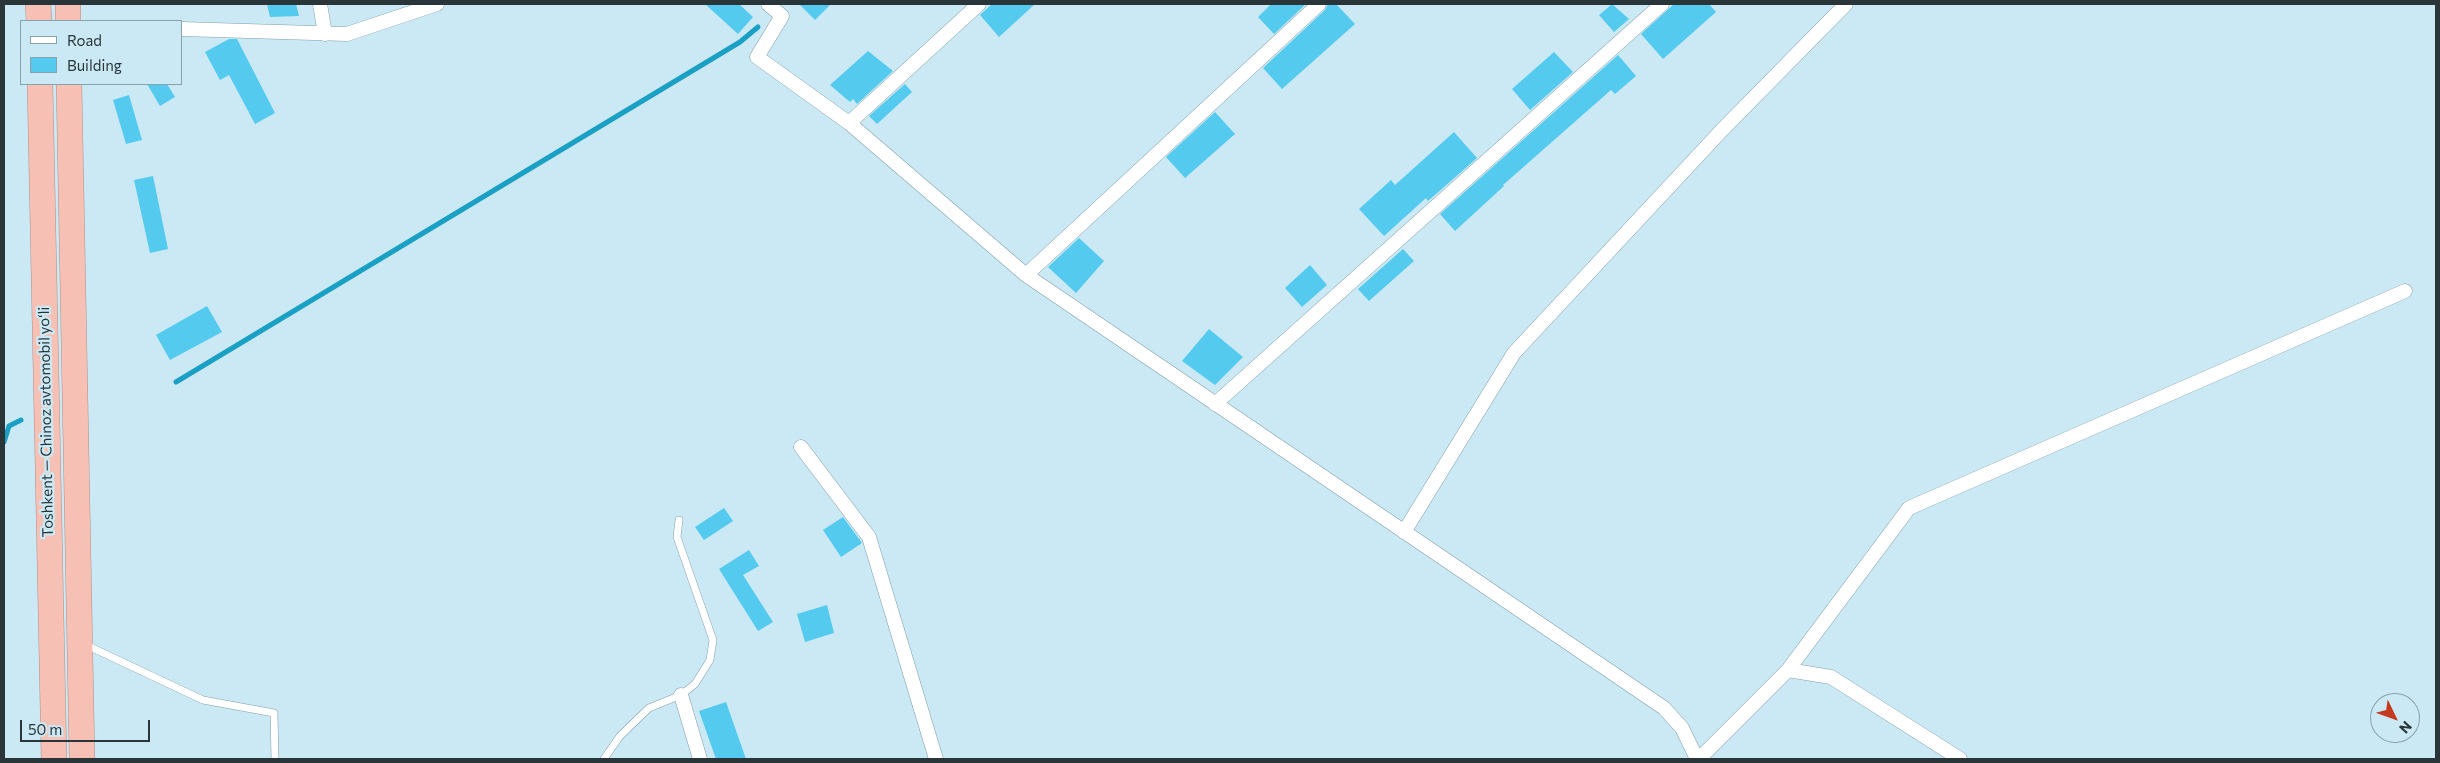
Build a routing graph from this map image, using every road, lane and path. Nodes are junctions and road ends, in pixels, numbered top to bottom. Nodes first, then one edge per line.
1 (38, 4) edge
2 (68, 4) edge
3 (320, 4) edge
4 (437, 4) edge
5 (768, 4) edge
6 (979, 4) edge
7 (1319, 4) edge
8 (1662, 4) edge
9 (1846, 4) edge
10 (39, 20) edge
11 (68, 20) edge
12 (182, 29) edge
13 (325, 34) junction
14 (40, 85) edge
15 (70, 85) edge
16 (849, 123) junction
17 (1026, 275) junction
18 (2405, 291) dead end
19 (1215, 404) junction
20 (801, 446) dead end
21 (679, 520) dead end
22 (1404, 532) junction
23 (80, 642) junction
24 (1788, 670) junction
25 (681, 695) junction
26 (54, 759) edge
27 (82, 759) edge
28 (275, 759) edge
29 (604, 759) edge
30 (700, 759) edge
31 (936, 759) edge
32 (1698, 759) edge
33 (1960, 759) edge

1 - 10 highway
2 - 11 highway
3 - 13 street
4 - 13 street
5 - 16 street
6 - 16 street
7 - 17 street
8 - 19 street
9 - 22 street
12 - 13 street
14 - 26 highway, Toshkent — Chinoz avtomobil yoʻli
15 - 23 highway, Toshkent — Chinoz avtomobil yoʻli
16 - 17 street
17 - 19 street
18 - 24 street
19 - 22 street
20 - 31 street
21 - 25 lane
22 - 32 street
23 - 27 highway, Toshkent — Chinoz avtomobil yoʻli
23 - 28 lane
24 - 32 street
24 - 33 street
25 - 29 lane
25 - 30 street

